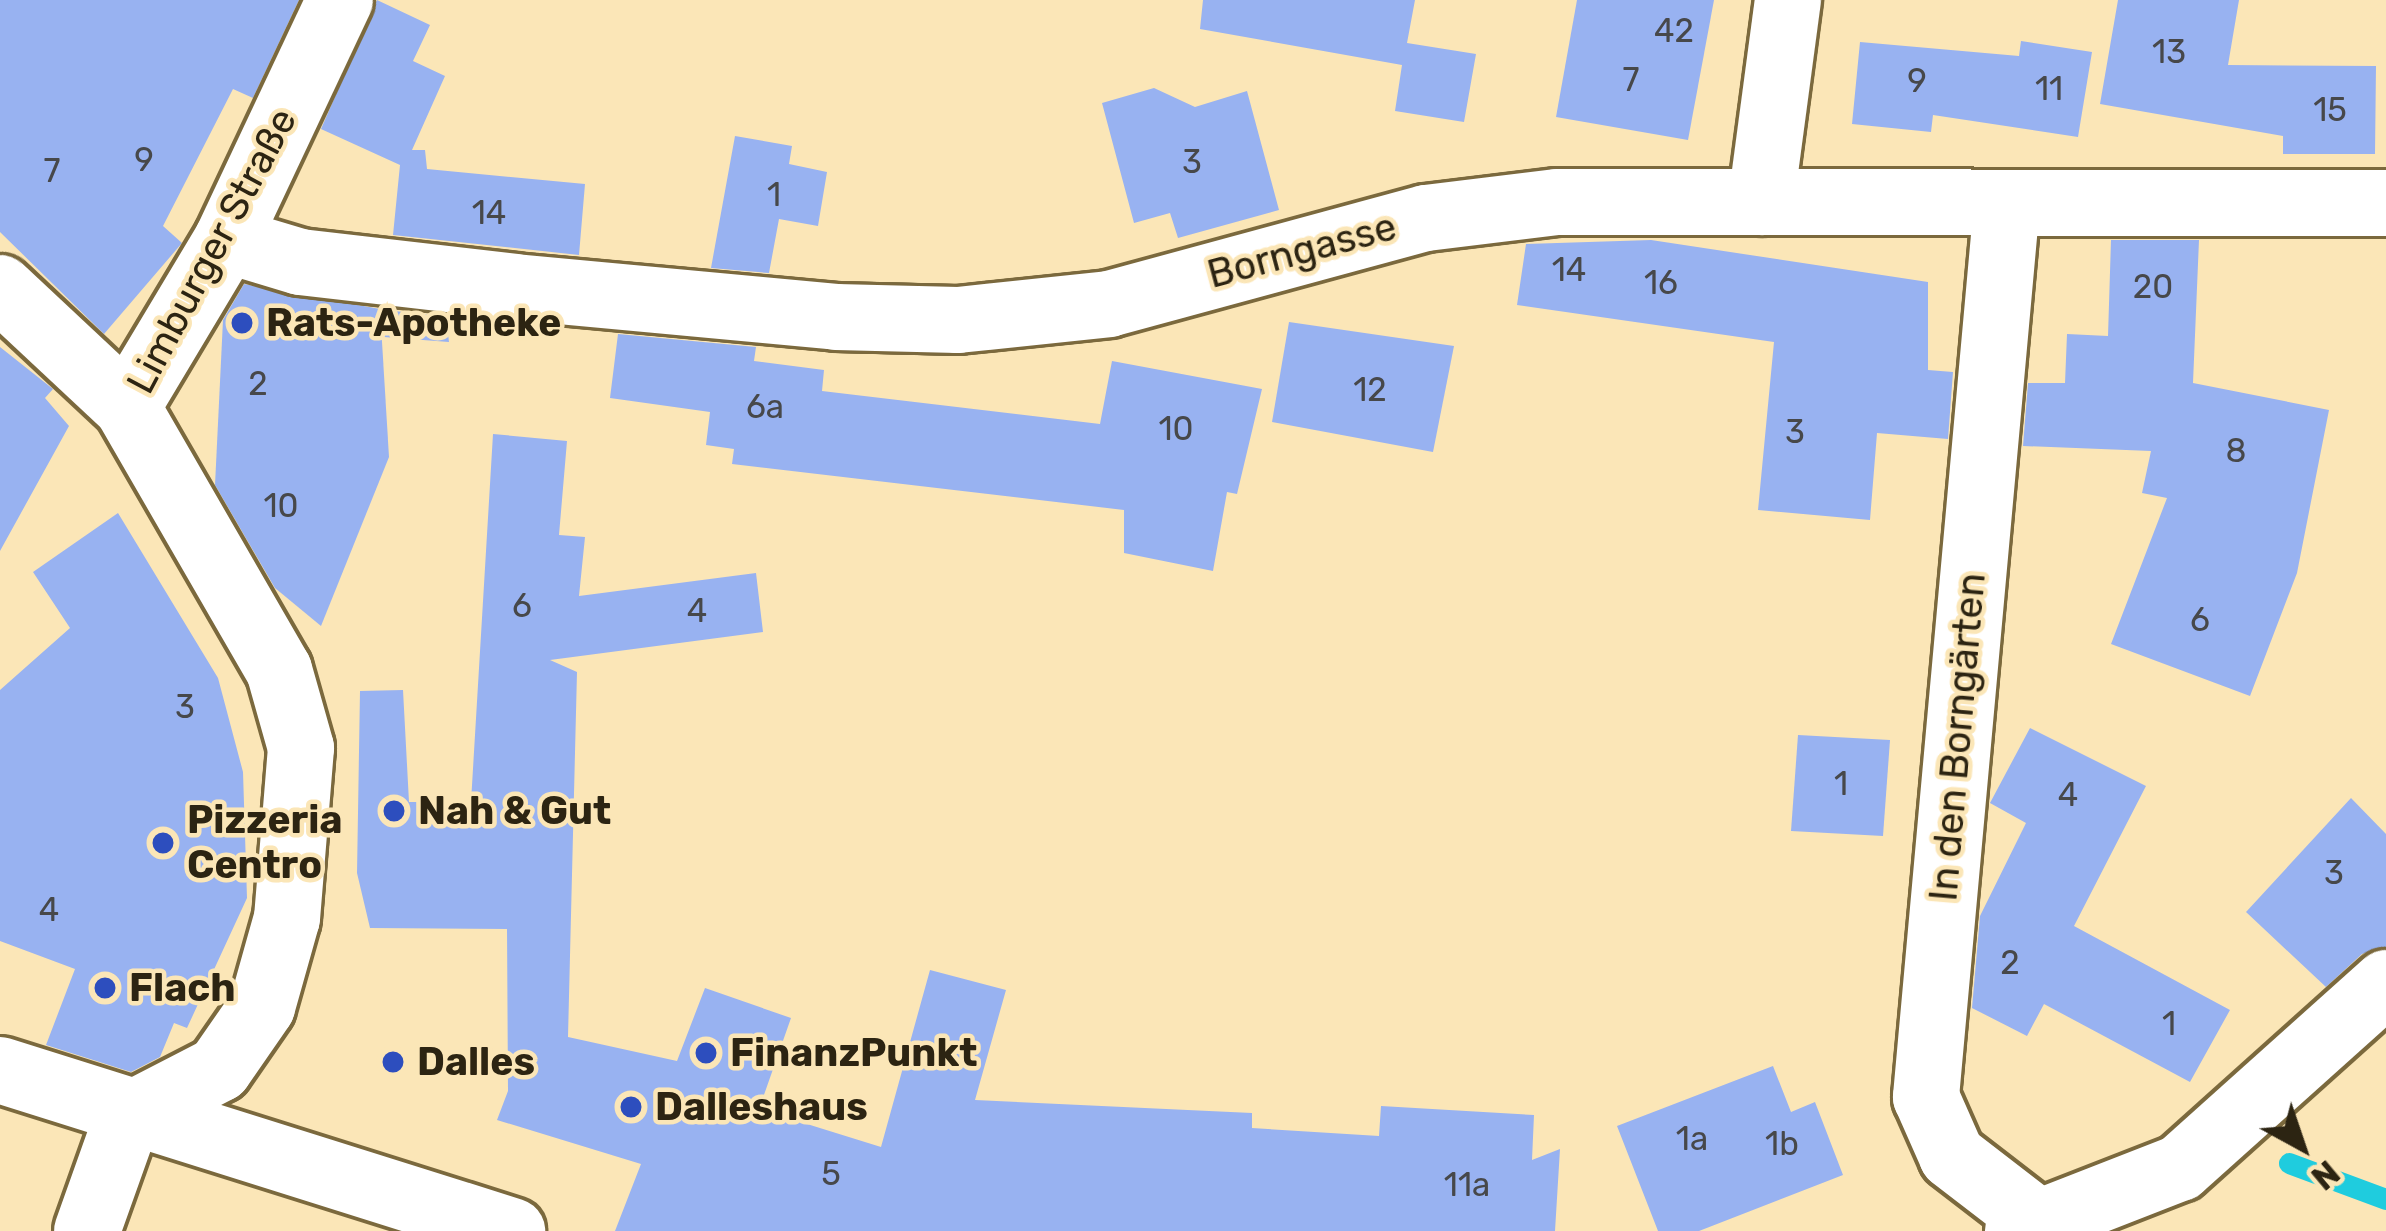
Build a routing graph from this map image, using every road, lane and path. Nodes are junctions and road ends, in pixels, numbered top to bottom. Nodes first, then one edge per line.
1 (340, 0) edge
2 (1788, 0) edge
3 (1761, 202) junction
4 (2007, 203) junction
5 (2386, 203) edge
6 (227, 240) junction
7 (0, 288) edge
8 (127, 407) junction
9 (2386, 983) edge
10 (0, 1070) edge
11 (128, 1116) junction
12 (444, 1222) edge
13 (2029, 1227) edge
14 (87, 1231) edge
15 (512, 1231) edge

1 - 6 street, Limburger Straße
2 - 3 street
3 - 4 street, Borngasse
3 - 6 street, Borngasse
4 - 5 street, Borngasse
4 - 13 street, In den Borngärten
6 - 8 street, Limburger Straße
7 - 8 street
8 - 11 street, Limburger Straße
9 - 13 street
10 - 11 street
11 - 12 street
11 - 14 street
12 - 15 street

